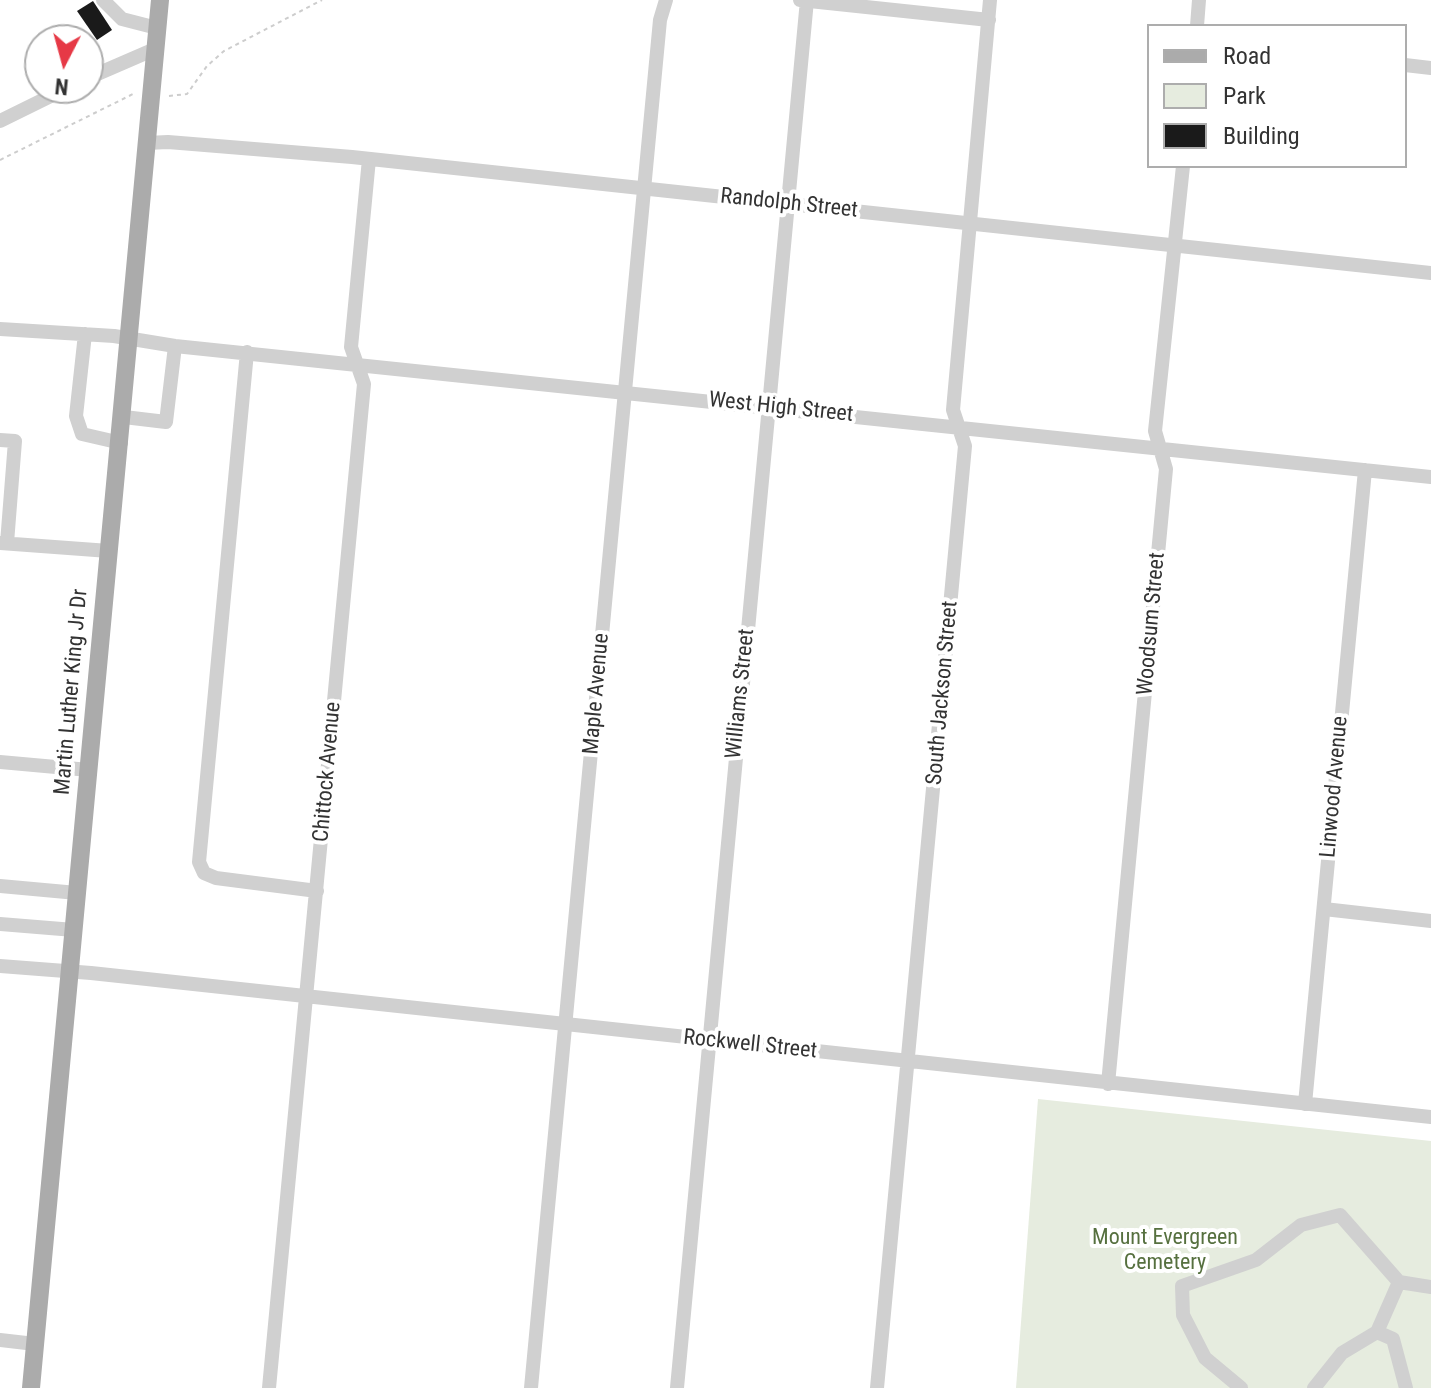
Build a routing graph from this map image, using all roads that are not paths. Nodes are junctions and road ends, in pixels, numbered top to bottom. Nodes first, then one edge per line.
1 (103, 0) edge
2 (160, 0) edge
3 (666, 0) edge
4 (799, 0) edge
5 (807, 0) edge
6 (990, 0) edge
7 (1199, 0) edge
8 (989, 20) junction
9 (1197, 24) edge
10 (157, 28) junction
11 (155, 49) junction
12 (1407, 65) edge
13 (1431, 68) edge
14 (104, 71) edge
15 (35, 104) edge
16 (0, 121) edge
17 (147, 143) junction
18 (369, 159) junction
19 (1183, 168) edge
20 (643, 189) junction
21 (789, 203) junction
22 (970, 224) junction
23 (1175, 246) junction
24 (1431, 273) edge
25 (0, 329) edge
26 (85, 334) junction
27 (131, 339) junction
28 (175, 346) junction
29 (247, 352) junction
30 (359, 363) junction
31 (625, 392) junction
32 (769, 407) junction
33 (124, 417) junction
34 (961, 427) junction
35 (0, 440) edge
36 (121, 443) junction
37 (1160, 448) junction
38 (1365, 470) junction
39 (1431, 477) edge
40 (3, 543) edge
41 (109, 551) junction
42 (0, 762) edge
43 (89, 770) junction
44 (0, 886) edge
45 (317, 891) junction
46 (77, 893) junction
47 (1324, 909) junction
48 (1431, 921) edge
49 (0, 924) edge
50 (74, 930) junction
51 (0, 966) edge
52 (70, 972) junction
53 (306, 996) junction
54 (566, 1025) junction
55 (710, 1041) junction
56 (908, 1063) junction
57 (1108, 1084) junction
58 (1305, 1104) junction
59 (1431, 1117) edge
60 (1399, 1282) junction
61 (1431, 1287) edge
62 (1377, 1332) junction
63 (0, 1340) edge
64 (35, 1344) junction
65 (31, 1388) edge
66 (269, 1388) edge
67 (531, 1388) edge
68 (677, 1388) edge
69 (877, 1388) edge
70 (1241, 1388) edge
71 (1314, 1388) edge
72 (1406, 1388) edge

1 - 10 street
2 - 10 main road, Martin Luther King Jr Dr
3 - 20 street, Maple Avenue
4 - 5 street
5 - 8 street
5 - 21 street, Williams Street
6 - 8 street, South Jackson Street
7 - 9 street
8 - 22 street, South Jackson Street
10 - 11 main road, Martin Luther King Jr Dr
11 - 14 street
11 - 17 main road, Martin Luther King Jr Dr
12 - 13 street
15 - 16 street
17 - 18 street, Randolph Street
17 - 27 main road, Martin Luther King Jr Dr
18 - 20 street, Randolph Street
18 - 30 street, Chittock Avenue
19 - 23 street, Woodsum Street
20 - 21 street, Randolph Street
20 - 31 street, Maple Avenue
21 - 22 street, Randolph Street
21 - 32 street, Williams Street
22 - 23 street, Randolph Street
22 - 34 street, South Jackson Street
23 - 24 street, Randolph Street
23 - 37 street, Woodsum Street
25 - 26 street, West High Street
26 - 27 street, West High Street
26 - 36 street
27 - 28 street, West High Street
27 - 33 main road, Martin Luther King Jr Dr
28 - 29 street, West High Street
28 - 33 street
29 - 30 street, West High Street
29 - 45 street
30 - 31 street, West High Street
30 - 45 street, Chittock Avenue
31 - 32 street, West High Street
31 - 54 street, Maple Avenue
32 - 34 street, West High Street
32 - 55 street, Williams Street
33 - 36 main road, Martin Luther King Jr Dr
34 - 37 street, West High Street
34 - 56 street, South Jackson Street
35 - 40 street
36 - 41 main road, Martin Luther King Jr Dr
37 - 38 street, West High Street
37 - 57 street, Woodsum Street
38 - 39 street, West High Street
38 - 47 street, Linwood Avenue
40 - 41 street
41 - 43 main road, Martin Luther King Jr Dr
42 - 43 street
43 - 46 main road, Martin Luther King Jr Dr
44 - 46 street
45 - 53 street, Chittock Avenue
46 - 50 main road, Martin Luther King Jr Dr
47 - 48 street
47 - 58 street, Linwood Avenue
49 - 50 street
50 - 52 main road, Martin Luther King Jr Dr
51 - 52 street, Rockwell Street
52 - 53 street, Rockwell Street
52 - 64 main road, Martin Luther King Jr Dr
53 - 54 street, Rockwell Street
53 - 66 street, Chittock Avenue
54 - 55 street, Rockwell Street
54 - 67 street, Maple Avenue
55 - 56 street, Rockwell Street
55 - 68 street, Williams Street
56 - 57 street, Rockwell Street
56 - 69 street, South Jackson Street
57 - 58 street, Rockwell Street
58 - 59 street, Rockwell Street
60 - 61 street
60 - 62 street
60 - 70 street
62 - 71 street
62 - 72 street
63 - 64 street
64 - 65 main road, Martin Luther King Jr Dr

